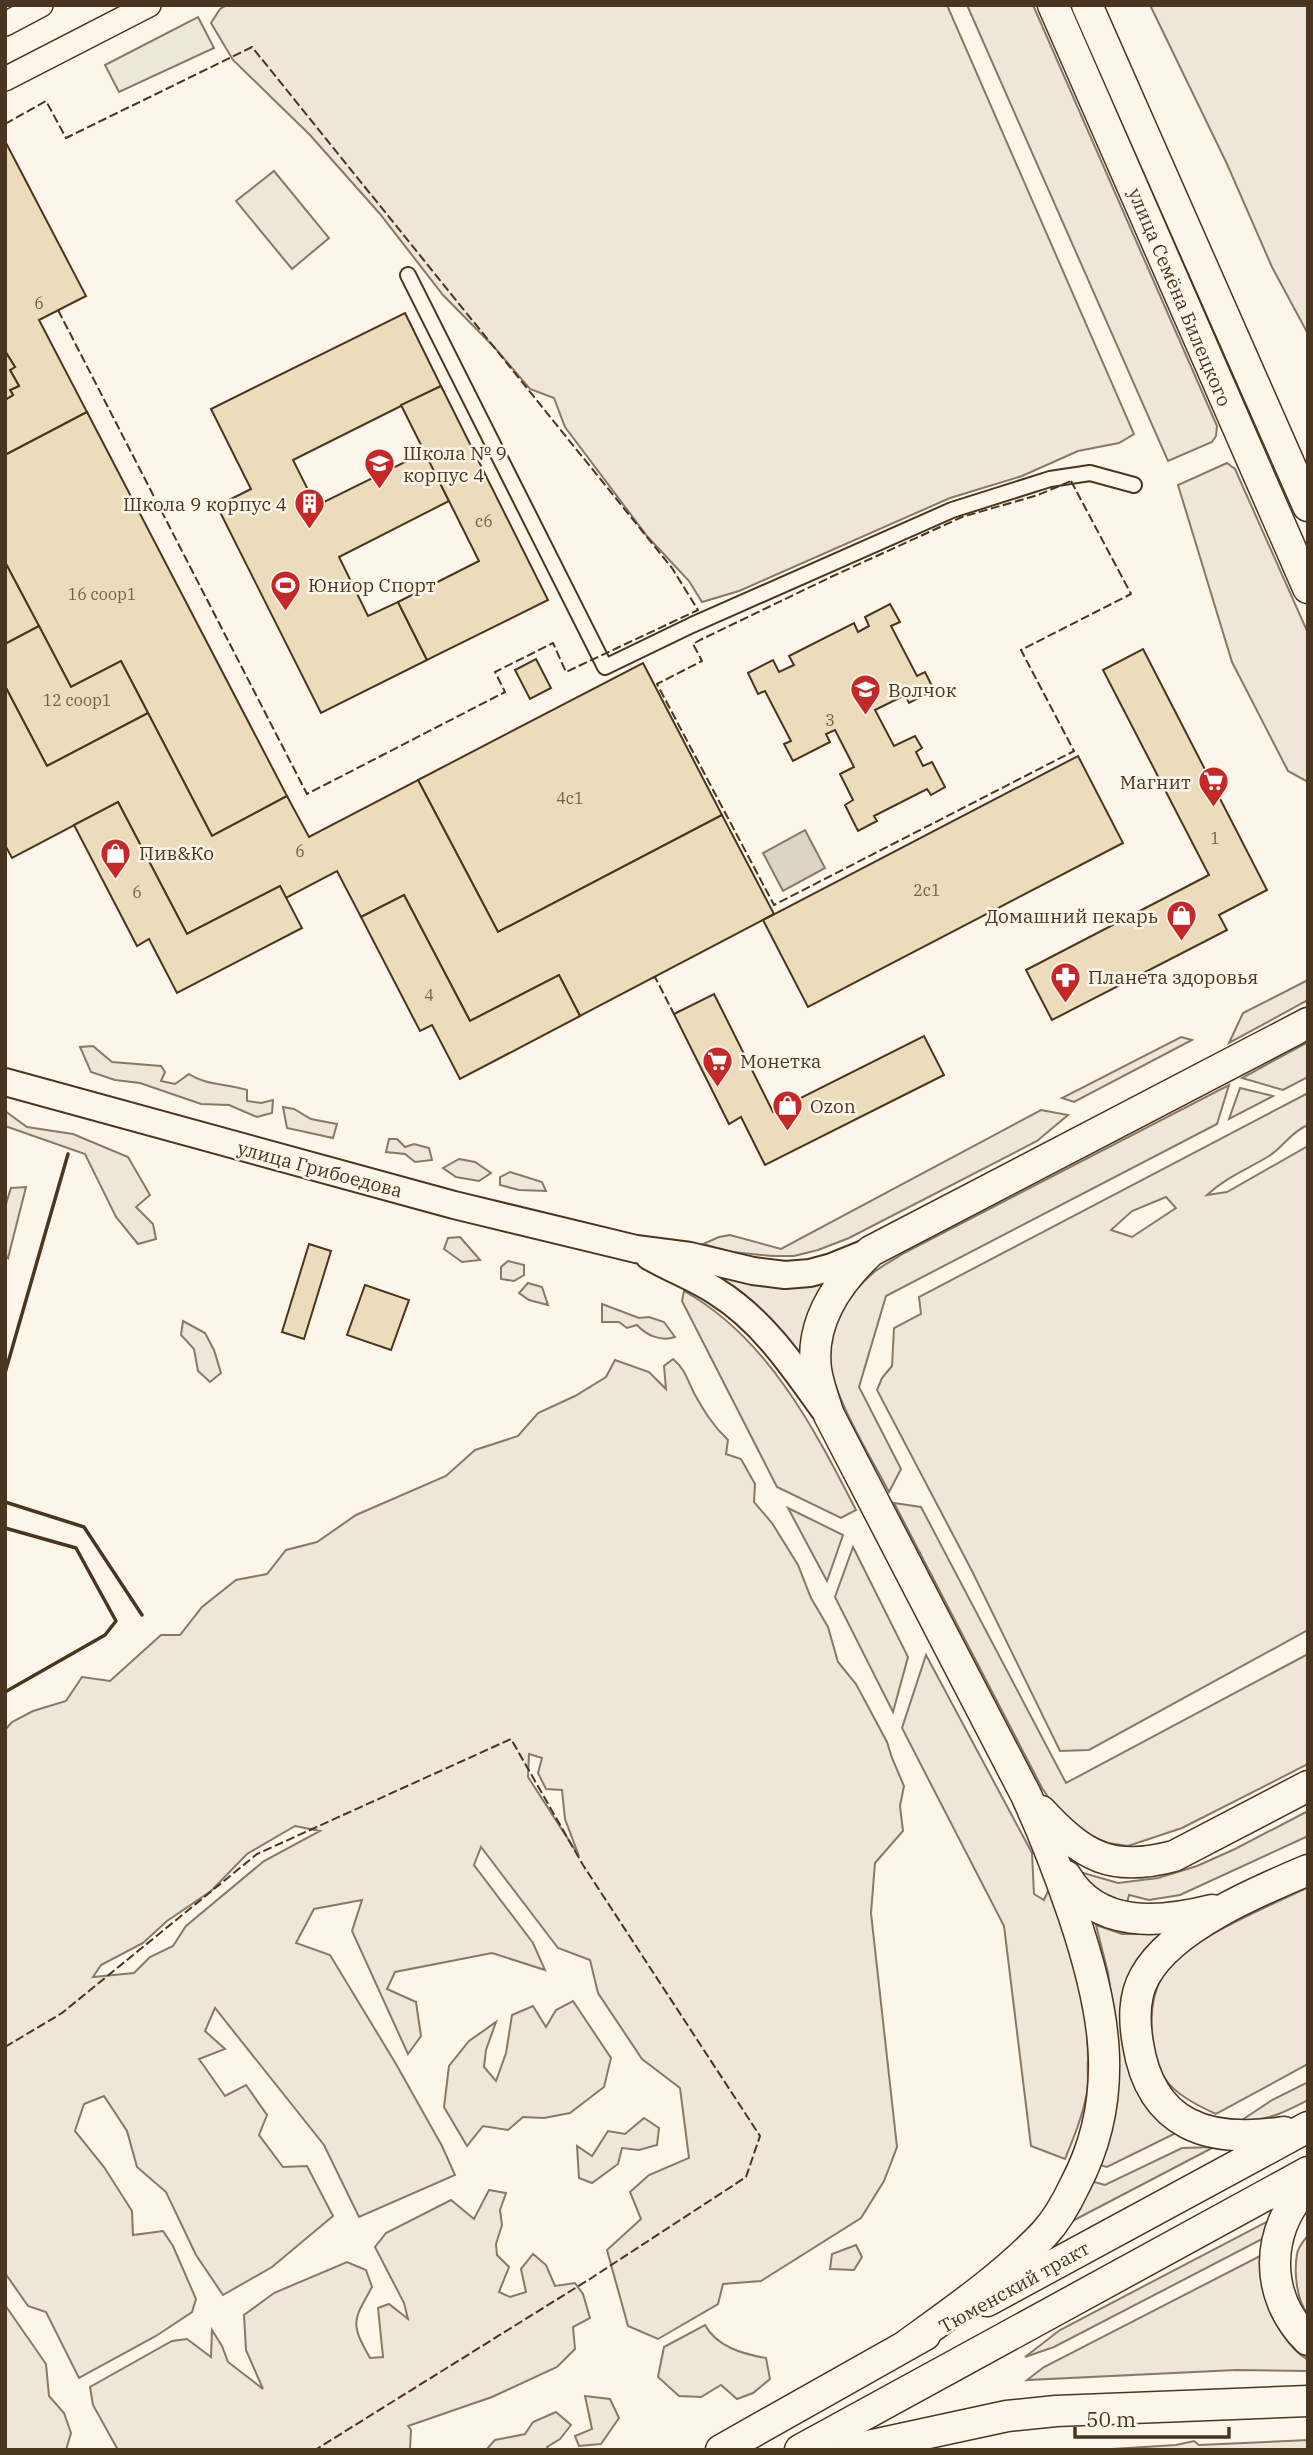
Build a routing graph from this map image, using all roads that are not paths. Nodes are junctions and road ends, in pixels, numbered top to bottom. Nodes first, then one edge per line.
1 (41, 5) edge
2 (149, 5) edge
3 (1053, 5) edge
4 (1087, 5) edge
5 (5, 24) edge
6 (5, 79) edge
7 (408, 275) dead end
8 (1133, 485) dead end
9 (1308, 506) edge
10 (1308, 589) edge
11 (1308, 1023) edge
12 (5, 1082) edge
13 (636, 1249) junction
14 (871, 1251) junction
15 (829, 1415) junction
16 (1308, 1786) edge
17 (1026, 1796) junction
18 (1052, 1852) junction
19 (1308, 1870) edge
20 (1226, 1907) junction
21 (1308, 2125) edge
22 (1308, 2172) edge
23 (1308, 2185) edge
24 (1308, 2340) edge
25 (908, 2344) junction
26 (1308, 2401) edge
27 (721, 2450) edge
28 (800, 2450) edge
29 (850, 2450) edge

1 - 5 street
2 - 6 street
3 - 10 main road, улица Семёна Билецкого
4 - 9 main road, улица Семёна Билецкого
7 - 8 street
11 - 14 main road
12 - 13 main road, улица Грибоедова
13 - 14 main road
13 - 15 main road
14 - 15 main road
15 - 17 main road
16 - 17 main road
17 - 18 main road
18 - 20 main road
18 - 25 main road
19 - 20 main road
20 - 21 main road
21 - 25 main road, Тюменский тракт
22 - 28 main road, Тюменский тракт
23 - 24 main road
25 - 27 main road, Тюменский тракт
26 - 29 main road

